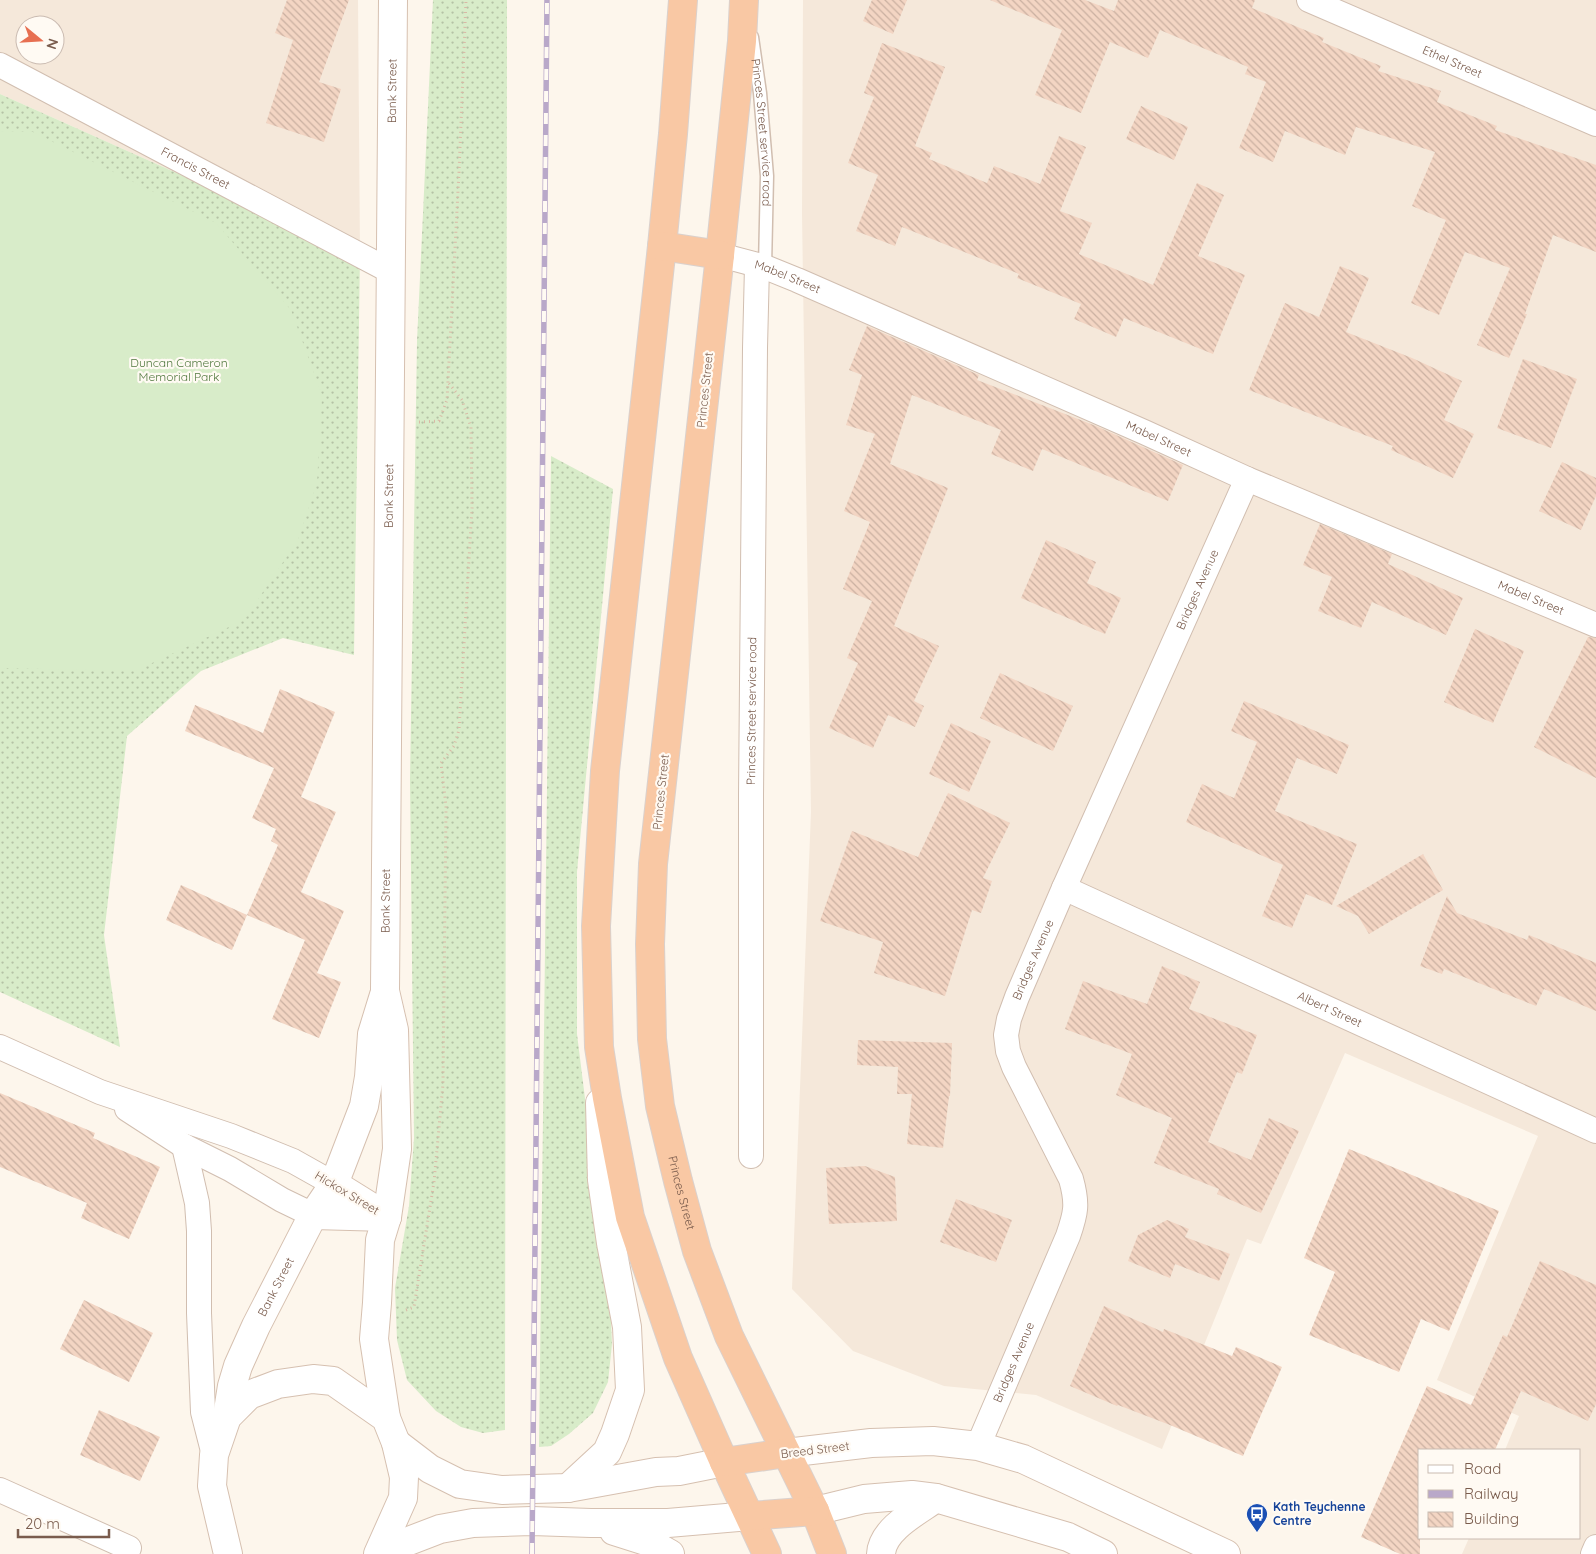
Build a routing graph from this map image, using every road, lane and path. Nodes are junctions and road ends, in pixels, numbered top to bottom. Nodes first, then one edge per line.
1 (393, 0) edge
2 (466, 0) edge
3 (683, 0) edge
4 (745, 0) edge
5 (1309, 0) edge
6 (0, 66) edge
7 (1596, 124) edge
8 (662, 246) junction
9 (720, 255) junction
10 (761, 267) junction
11 (390, 271) junction
12 (448, 382) junction
13 (390, 423) junction
14 (1247, 479) junction
15 (1596, 625) edge
16 (1064, 888) junction
17 (385, 991) junction
18 (0, 1047) edge
19 (599, 1047) junction
20 (100, 1092) junction
21 (200, 1124) junction
22 (1596, 1131) edge
23 (184, 1146) junction
24 (750, 1156) dead end
25 (334, 1184) junction
26 (313, 1215) junction
27 (387, 1217) junction
28 (376, 1322) junction
29 (227, 1417) junction
30 (386, 1418) junction
31 (396, 1443) junction
32 (978, 1446) junction
33 (786, 1453) junction
34 (214, 1455) junction
35 (724, 1462) junction
36 (568, 1488) junction
37 (0, 1490) edge
38 (936, 1498) junction
39 (815, 1511) junction
40 (750, 1516) junction
41 (591, 1523) junction
42 (1596, 1546) edge
43 (129, 1548) dead end
44 (231, 1548) edge
45 (1216, 1552) edge
46 (379, 1553) edge
47 (670, 1554) edge
48 (767, 1554) edge
49 (832, 1554) edge
50 (881, 1554) edge
51 (1103, 1554) edge
52 (1593, 1554) edge

1 - 11 main road, Bank Street
2 - 12 path
3 - 8 highway
4 - 9 highway, Princes Street
4 - 10 lane, Princes Street service road
5 - 7 street, Ethel Street
6 - 11 street, Francis Street
8 - 9 highway
8 - 19 highway
9 - 10 street, Mabel Street
9 - 33 highway, Princes Street
10 - 14 street, Mabel Street
10 - 24 street, Princes Street service road
11 - 13 main road, Bank Street
12 - 13 path
12 - 28 path
13 - 17 main road, Bank Street
14 - 15 street, Mabel Street
14 - 16 street, Bridges Avenue
16 - 22 street, Albert Street
16 - 32 street, Bridges Avenue
17 - 25 main road, Bank Street
17 - 27 main road, Bank Street
18 - 20 street, Hickox Street
19 - 35 highway
19 - 36 main road
20 - 21 street, Hickox Street
20 - 23 street, Hickox Street
21 - 23 street
21 - 25 street, Hickox Street
23 - 26 street, Hickox Street
23 - 34 street
25 - 26 main road, Bank Street
25 - 27 main road, Hickox Street
26 - 27 main road, Hickox Street
26 - 29 main road, Bank Street
27 - 28 main road, Bank Street
28 - 30 main road, Bank Street
29 - 30 main road
29 - 34 main road, Bank Street
30 - 31 main road, Bank Street
31 - 36 main road, Breed Street
31 - 46 main road, Bank Street
32 - 33 main road, Breed Street
32 - 45 main road, Breed Street
33 - 35 highway, Breed Street
33 - 39 highway, Princes Street
34 - 44 main road, Bank Street
35 - 36 main road, Breed Street
35 - 40 highway
37 - 43 street
38 - 39 main road
38 - 50 main road
38 - 51 main road
39 - 40 highway
39 - 49 highway, Princes Street
40 - 41 main road
40 - 48 highway
41 - 46 main road
41 - 47 main road
42 - 52 street

